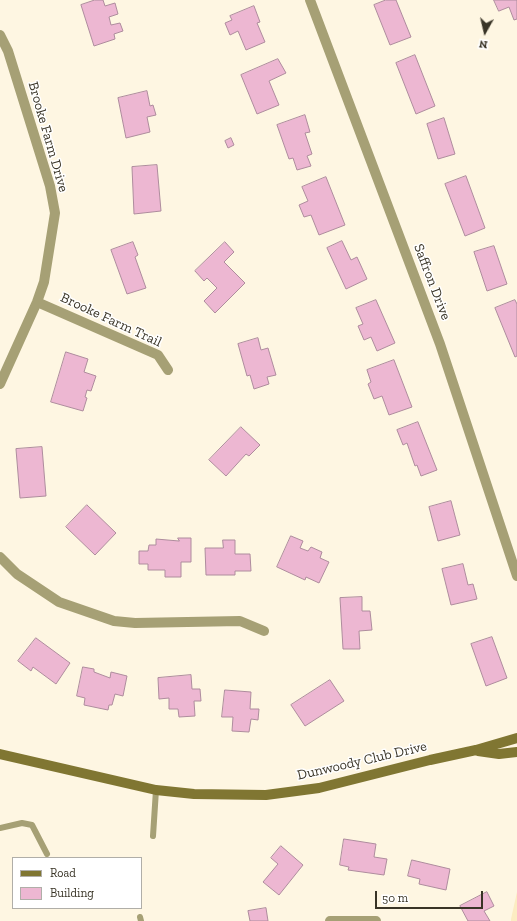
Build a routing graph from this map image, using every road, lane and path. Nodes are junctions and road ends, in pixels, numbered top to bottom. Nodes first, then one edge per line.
1 (310, 0) edge
2 (0, 35) edge
3 (37, 302) junction
4 (168, 370) dead end
5 (0, 384) edge
6 (0, 557) edge
7 (517, 576) edge
8 (264, 631) dead end
9 (517, 738) edge
10 (476, 750) junction
11 (517, 752) edge
12 (0, 754) edge
13 (156, 790) junction
14 (0, 828) edge
15 (152, 836) dead end
16 (48, 854) dead end
17 (330, 920) edge
18 (376, 921) edge

1 - 7 street, Saffron Drive
2 - 3 street, Brooke Farm Drive
3 - 4 street, Brooke Farm Trail
3 - 5 street, Brooke Farm Drive
6 - 8 street
9 - 10 main road, Dunwoody Club Drive
10 - 11 main road
10 - 13 main road, Dunwoody Club Drive
12 - 13 main road, Dunwoody Club Drive
13 - 15 lane
14 - 16 lane
17 - 18 street

